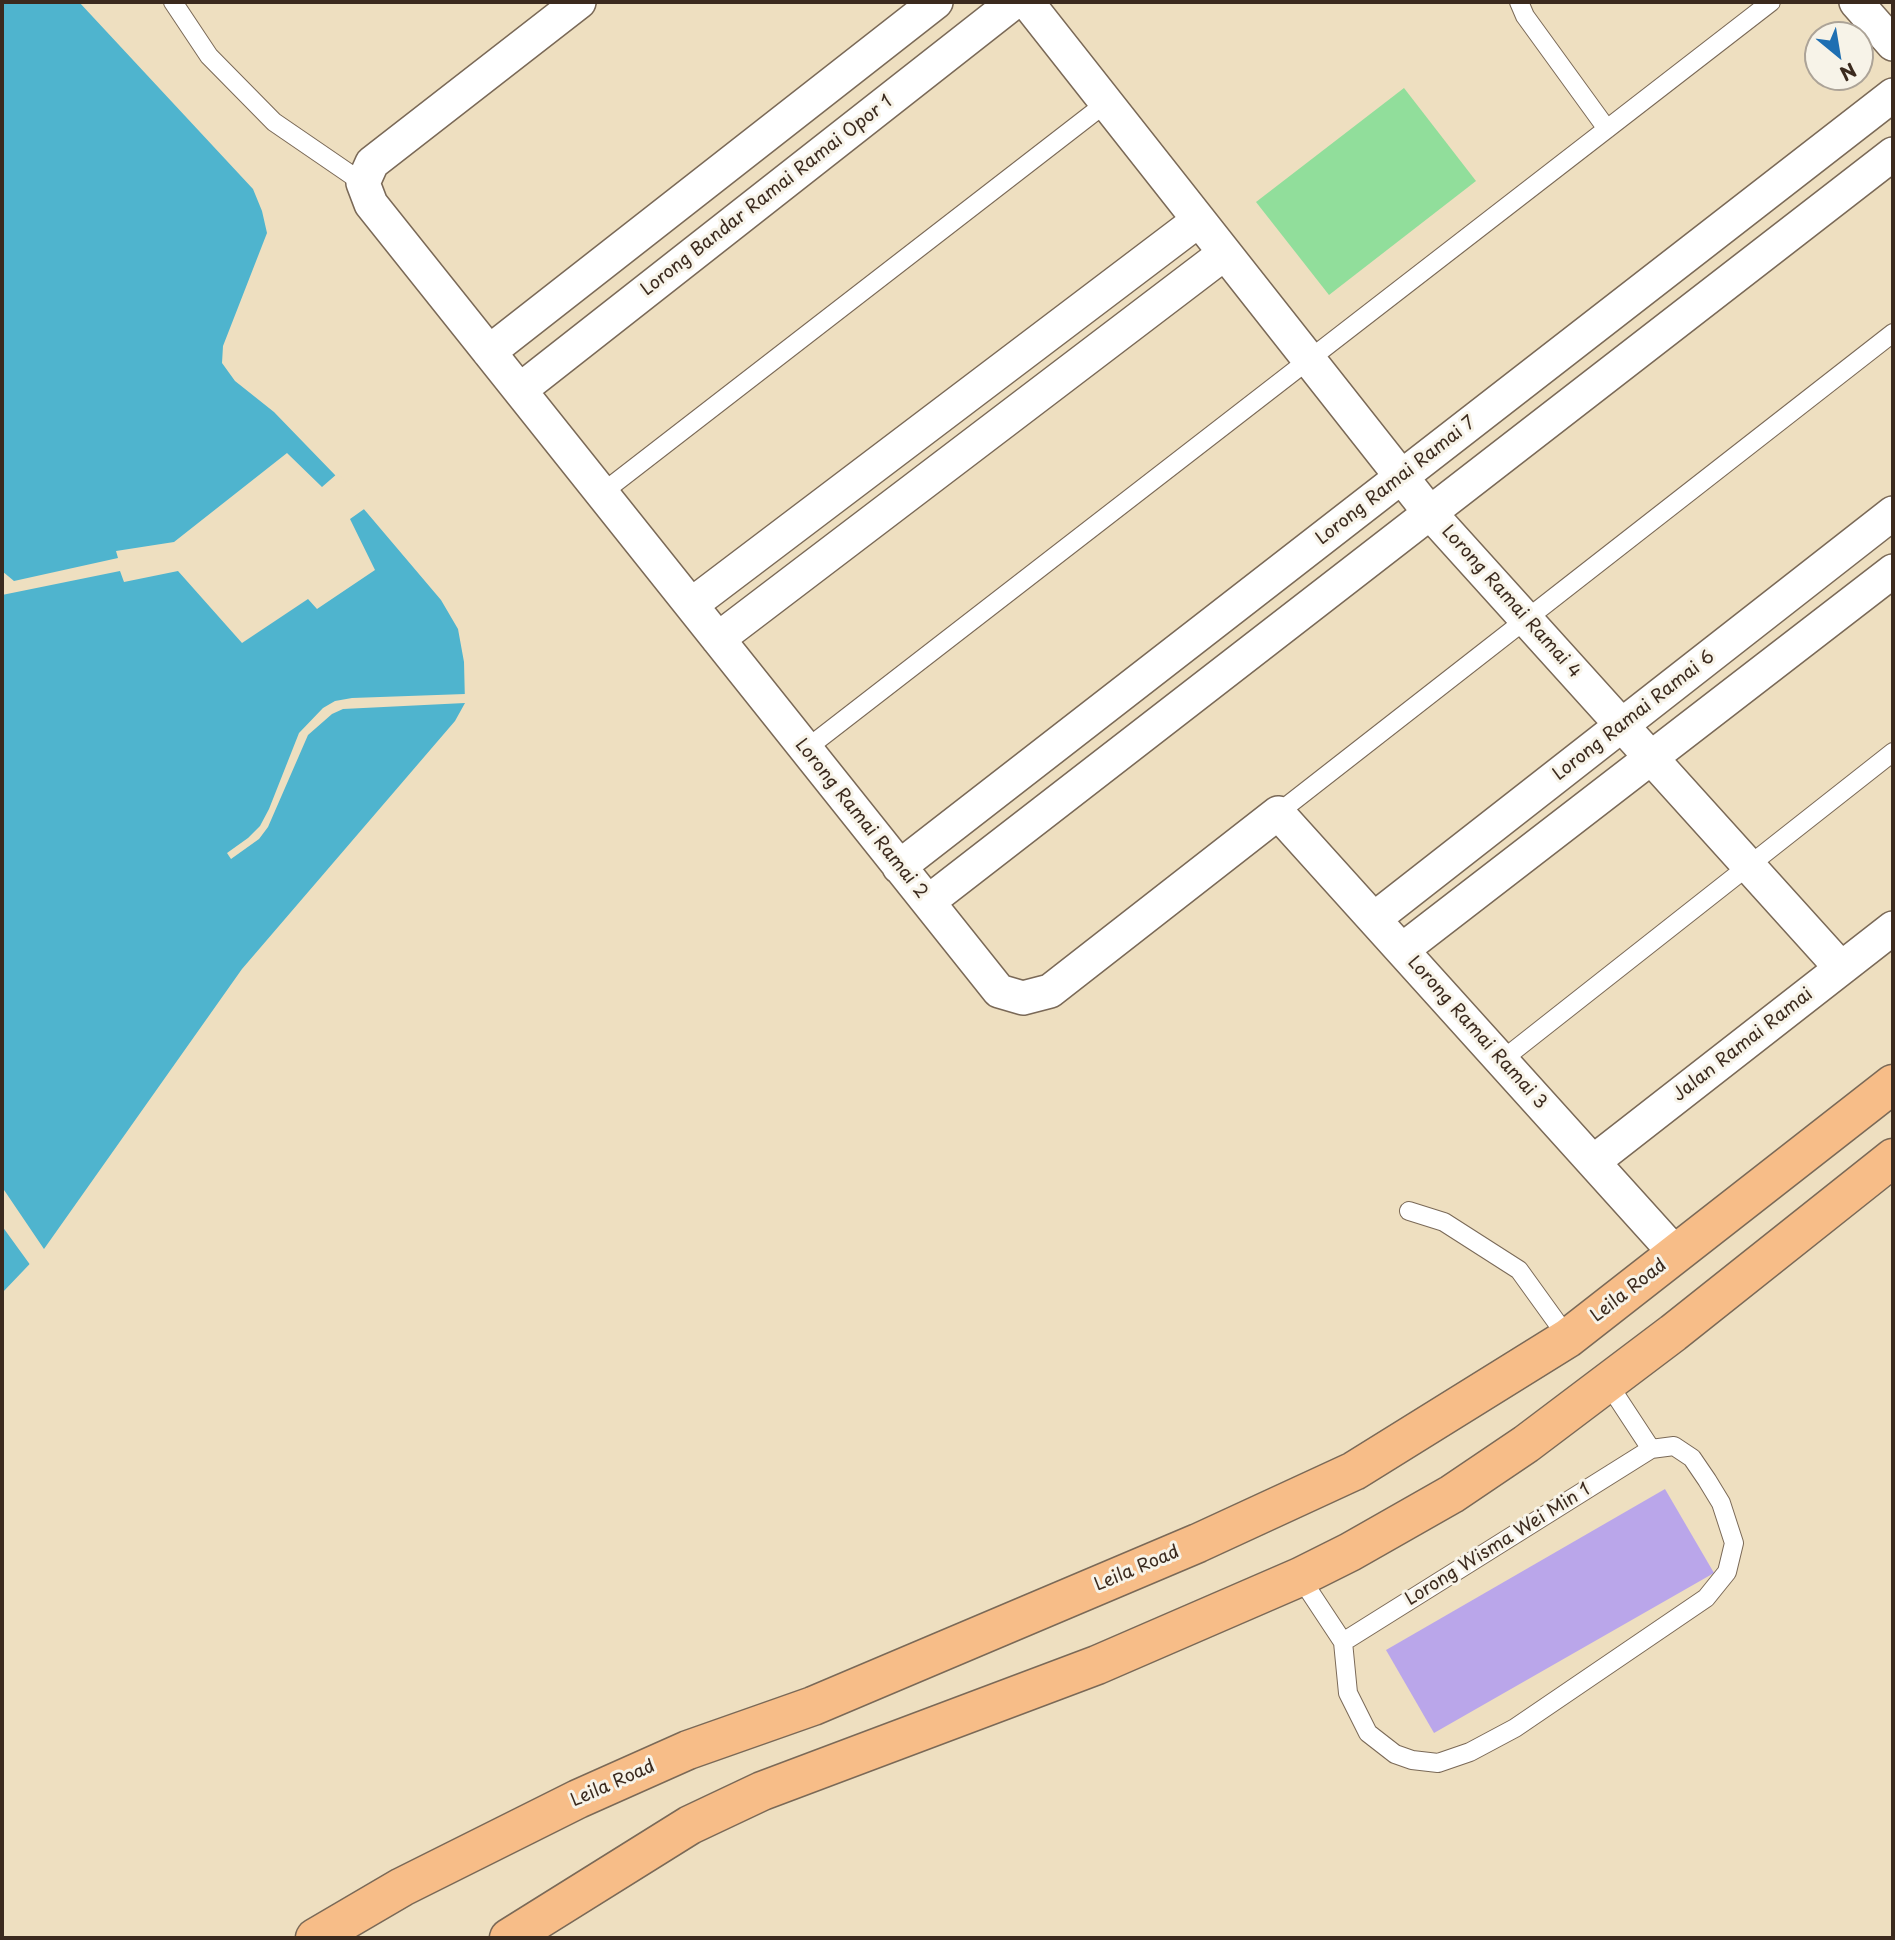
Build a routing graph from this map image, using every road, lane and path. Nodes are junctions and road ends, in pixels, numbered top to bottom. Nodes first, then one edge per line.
1 (173, 2) edge
2 (579, 2) edge
3 (936, 2) edge
4 (1014, 2) edge
5 (1027, 2) edge
6 (1519, 2) edge
7 (1772, 2) edge
8 (1856, 2) edge
9 (1893, 44) edge
10 (1893, 95) edge
11 (1106, 103) junction
12 (1607, 129) junction
13 (1893, 154) edge
14 (363, 183) junction
15 (1199, 220) junction
16 (1224, 253) junction
17 (1893, 333) edge
18 (489, 352) junction
19 (1309, 360) junction
20 (520, 390) junction
21 (1401, 477) junction
22 (602, 493) junction
23 (1430, 513) junction
24 (1893, 513) edge
25 (1893, 571) edge
26 (691, 605) junction
27 (1526, 619) junction
28 (719, 639) junction
29 (1622, 726) junction
30 (806, 749) junction
31 (1893, 751) edge
32 (1651, 757) junction
33 (1278, 813) junction
34 (1748, 866) junction
35 (899, 867) junction
36 (928, 902) junction
37 (1374, 919) junction
38 (1893, 928) edge
39 (1402, 950) junction
40 (1841, 968) junction
41 (1502, 1060) junction
42 (1893, 1084) edge
43 (1893, 1158) edge
44 (1593, 1162) junction
45 (1409, 1211) dead end
46 (1676, 1254) junction
47 (1568, 1338) junction
48 (1607, 1382) junction
49 (1651, 1449) junction
50 (1300, 1577) junction
51 (1343, 1642) junction
52 (315, 1938) edge
53 (509, 1938) edge

1 - 14 lane
2 - 14 street
3 - 18 street
4 - 20 street, Lorong Bandar Ramai Ramai Opor 1
5 - 11 street, Lorong Ramai Ramai 4
6 - 12 lane
7 - 12 lane
8 - 9 street
10 - 21 street, Lorong Ramai Ramai 7
11 - 15 street, Lorong Ramai Ramai 4
11 - 22 lane
12 - 19 lane
13 - 23 street
14 - 18 street, Lorong Ramai Ramai 2
15 - 16 street, Lorong Ramai Ramai 4
15 - 26 street
16 - 19 street, Lorong Ramai Ramai 4
16 - 28 street
17 - 27 lane
18 - 20 street, Lorong Ramai Ramai 2
19 - 21 street, Lorong Ramai Ramai 4
19 - 30 lane
20 - 22 street, Lorong Ramai Ramai 2
21 - 23 street, Lorong Ramai Ramai 4
21 - 35 street, Lorong Ramai Ramai 7
22 - 26 street, Lorong Ramai Ramai 2
23 - 27 street, Lorong Ramai Ramai 4
23 - 36 street
24 - 29 street, Lorong Ramai Ramai 6
25 - 32 street
26 - 28 street, Lorong Ramai Ramai 2
27 - 29 street, Lorong Ramai Ramai 4
27 - 33 lane
28 - 30 street, Lorong Ramai Ramai 2
29 - 32 street, Lorong Ramai Ramai 4
29 - 37 street, Lorong Ramai Ramai 6
30 - 35 street, Lorong Ramai Ramai 2
31 - 34 lane
32 - 34 street, Lorong Ramai Ramai 4
32 - 39 street
33 - 36 street, Lorong Ramai Ramai 2
33 - 37 street, Lorong Ramai Ramai 3
34 - 40 street, Lorong Ramai Ramai 4
34 - 41 lane
35 - 36 street, Lorong Ramai Ramai 2
37 - 39 street, Lorong Ramai Ramai 3
38 - 40 street, Jalan Ramai Ramai
39 - 41 street, Lorong Ramai Ramai 3
40 - 44 street, Jalan Ramai Ramai
41 - 44 street, Lorong Ramai Ramai 3
42 - 46 main road, Leila Road
43 - 48 main road
44 - 46 street, Lorong Ramai Ramai 3
45 - 47 lane
46 - 47 main road, Leila Road
47 - 52 main road, Leila Road
48 - 49 lane
48 - 50 main road
49 - 51 lane, Lorong Wisma Wei Min 1
49 - 51 lane
50 - 51 lane
50 - 53 main road

